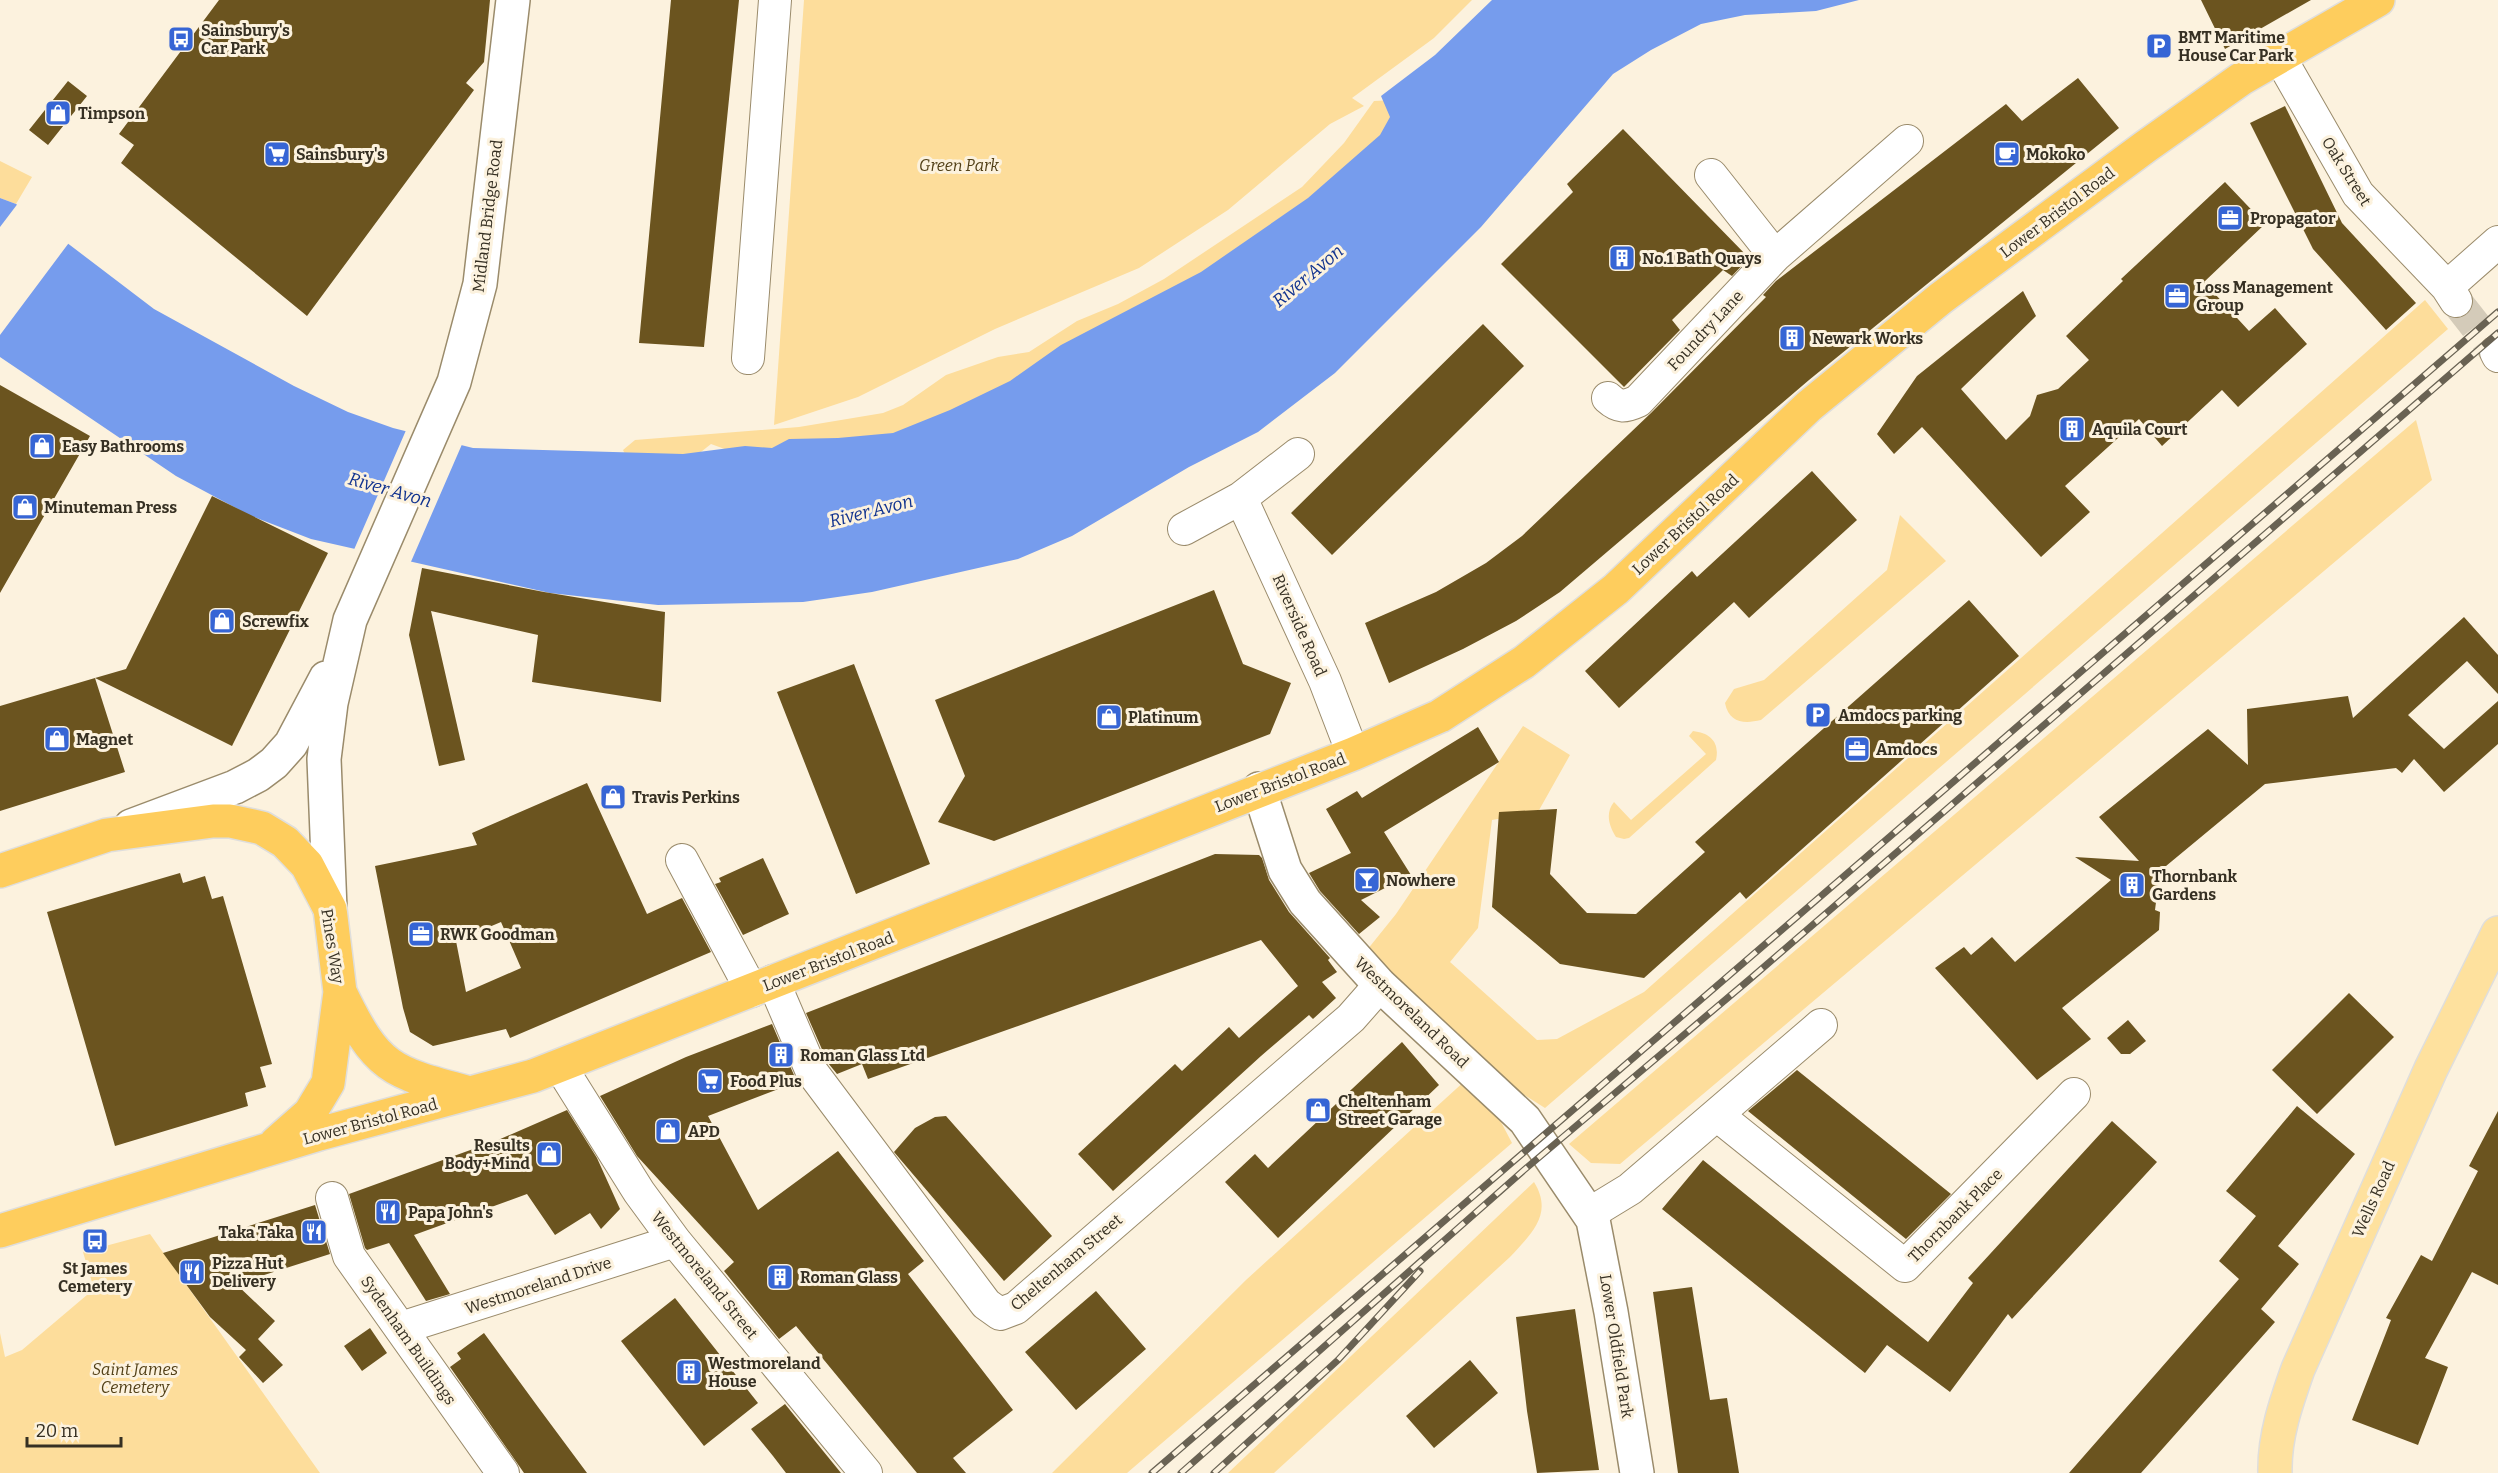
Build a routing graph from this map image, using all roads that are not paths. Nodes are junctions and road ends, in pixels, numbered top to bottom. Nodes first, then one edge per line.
1 (513, 0) edge
2 (775, 0) edge
3 (2379, 0) edge
4 (2278, 56) junction
5 (1907, 141) dead end
6 (1711, 175) dead end
7 (2498, 242) edge
8 (1775, 256) junction
9 (748, 358) dead end
10 (1608, 398) dead end
11 (1298, 454) dead end
12 (1241, 498) junction
13 (1185, 529) dead end
14 (346, 632) junction
15 (1353, 754) junction
16 (1259, 789) junction
17 (107, 835) junction
18 (682, 860) dead end
19 (0, 872) edge
20 (330, 909) junction
21 (2498, 933) edge
22 (1380, 985) junction
23 (762, 986) junction
24 (340, 992) junction
25 (1821, 1025) dead end
26 (560, 1066) junction
27 (476, 1094) junction
28 (2074, 1094) dead end
29 (1717, 1115) junction
30 (263, 1152) junction
31 (332, 1198) dead end
32 (1591, 1217) junction
33 (0, 1231) edge
34 (675, 1241) junction
35 (401, 1328) junction
36 (503, 1473) edge
37 (866, 1473) edge
38 (1637, 1473) edge
39 (2275, 1473) edge

1 - 14 main road, Midland Bridge Road
2 - 9 street
3 - 4 highway, Lower Bristol Road
4 - 7 street, Oak Street
4 - 15 highway, Lower Bristol Road
5 - 8 street, Foundry Lane
6 - 8 street
8 - 10 street, Foundry Lane
11 - 12 street
12 - 13 street
12 - 15 street, Riverside Road
14 - 17 main road
14 - 20 main road, Midland Bridge Road
15 - 16 highway, Lower Bristol Road
16 - 22 main road, Westmoreland Road
16 - 23 highway, Lower Bristol Road
17 - 19 highway, Pines Way
17 - 20 highway, Pines Way
18 - 23 street, Cheltenham Street
20 - 24 highway, Pines Way
21 - 39 main road, Wells Road
22 - 23 street, Cheltenham Street
22 - 32 main road, Westmoreland Road
23 - 26 highway, Lower Bristol Road
24 - 27 highway
24 - 30 highway, Pines Way
25 - 29 street
26 - 27 highway, Lower Bristol Road
26 - 34 street, Westmoreland Street
27 - 30 highway, Lower Bristol Road
28 - 29 street, Thornbank Place
29 - 32 street
30 - 33 highway, Lower Bristol Road
31 - 35 street, Sydenham Buildings
32 - 38 main road, Lower Oldfield Park
34 - 35 street, Westmoreland Drive
34 - 37 street, Westmoreland Street
35 - 36 street, Sydenham Buildings

